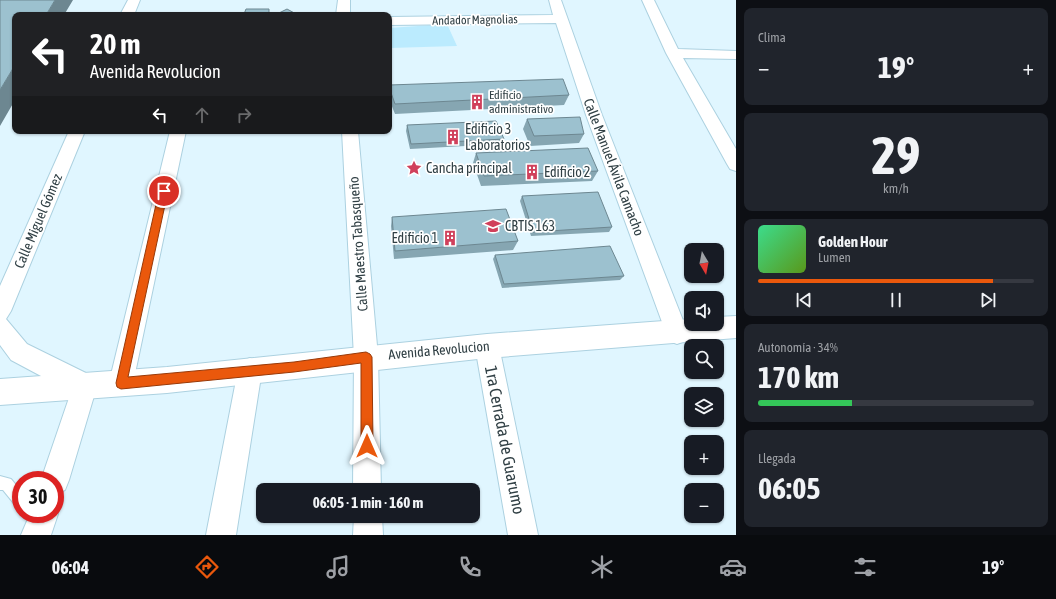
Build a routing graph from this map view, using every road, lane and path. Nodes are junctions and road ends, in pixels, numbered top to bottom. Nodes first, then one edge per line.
1 (134, 0) edge
2 (344, 0) edge
3 (555, 0) edge
4 (648, 0) edge
5 (128, 12) edge
6 (344, 12) edge
7 (562, 19) junction
8 (392, 21) edge
9 (673, 53) junction
10 (736, 55) edge
11 (76, 134) edge
12 (177, 134) edge
13 (350, 134) edge
14 (736, 164) edge
15 (0, 311) edge
16 (0, 327) edge
17 (736, 327) edge
18 (677, 332) junction
19 (487, 346) junction
20 (366, 357) junction
21 (250, 370) junction
22 (121, 383) junction
23 (85, 386) junction
24 (0, 392) edge
25 (57, 471) edge
26 (0, 483) edge
27 (367, 483) edge
28 (12, 491) edge
29 (368, 523) edge
30 (221, 535) edge
31 (368, 535) edge
32 (523, 535) edge

1 - 5 street
2 - 6 street
3 - 7 street, Calle Manuel Ávila Camacho
4 - 9 street
7 - 8 street, Andador Magnolias
7 - 18 street, Calle Manuel Ávila Camacho
9 - 10 street
9 - 14 street
11 - 15 street, Calle Miguel Gómez
12 - 22 street
13 - 20 street, Calle Maestro Tabasqueño
16 - 23 street
17 - 18 street, Avenida Revolucion
18 - 19 street, Avenida Revolucion
19 - 20 street, Avenida Revolucion
19 - 32 street, 1ra Cerrada de Guarumo
20 - 21 street, Avenida Revolucion
20 - 27 street, Calle Maestro Tabasqueño
21 - 22 street, Avenida Revolucion
21 - 30 street
22 - 23 street, Avenida Revolucion
23 - 24 street, Avenida Revolucion
23 - 25 street
26 - 28 lane
29 - 31 street

